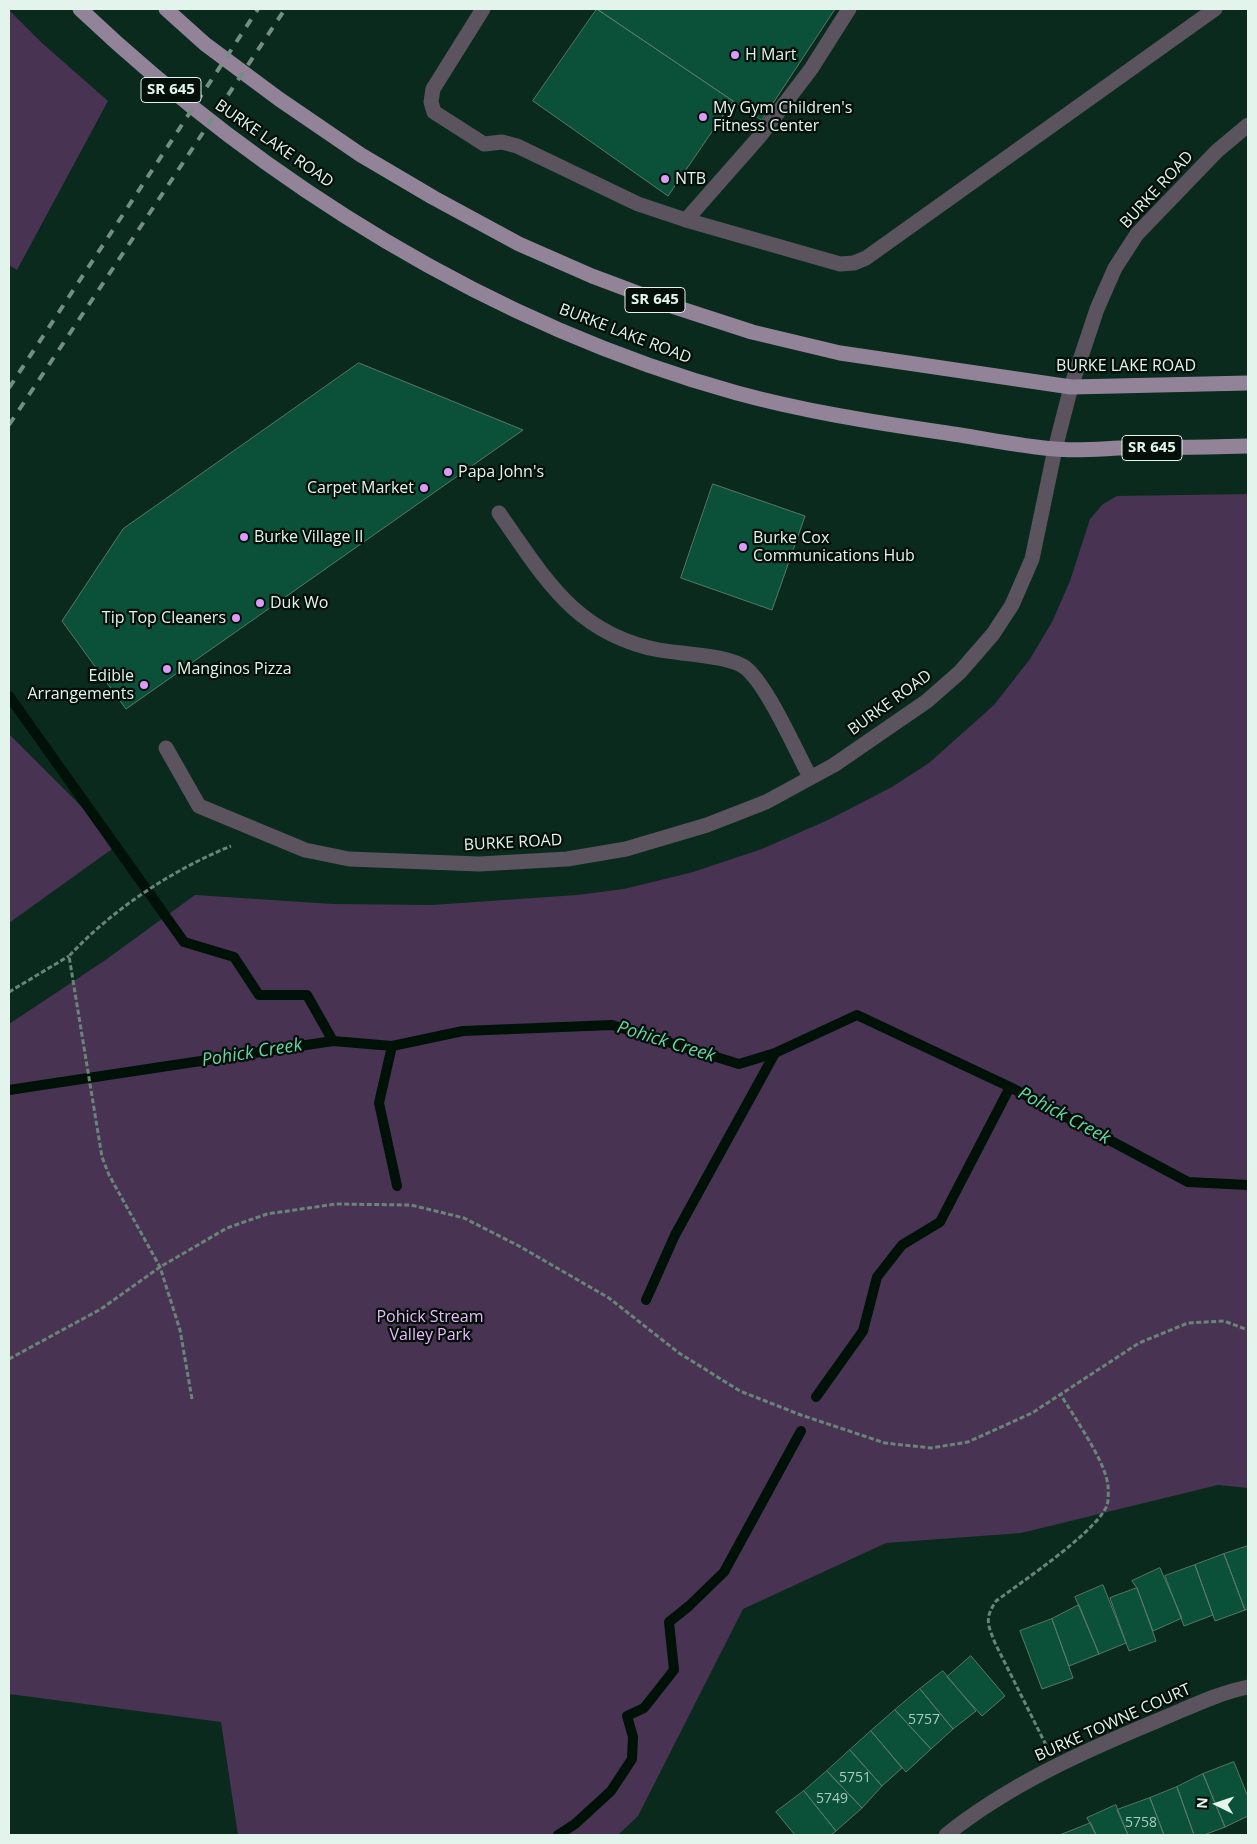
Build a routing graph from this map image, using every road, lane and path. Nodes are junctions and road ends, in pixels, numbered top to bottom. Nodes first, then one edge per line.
1 (80, 9) edge
2 (166, 9) edge
3 (482, 9) edge
4 (849, 9) edge
5 (1215, 9) edge
6 (1248, 125) edge
7 (686, 220) junction
8 (1248, 383) edge
9 (1072, 387) junction
10 (1248, 446) edge
11 (1055, 449) junction
12 (499, 513) dead end
13 (166, 748) dead end
14 (810, 777) junction
15 (267, 833) junction
16 (69, 956) junction
17 (9, 992) edge
18 (160, 1267) junction
19 (1248, 1330) edge
20 (9, 1359) edge
21 (1061, 1395) junction
22 (192, 1399) dead end
23 (1248, 1687) edge
24 (1049, 1751) dead end
25 (946, 1835) edge

1 - 11 main road, BURKE LAKE ROAD / SR 645
2 - 9 main road, BURKE LAKE ROAD / SR 645
3 - 7 street
4 - 7 street
5 - 7 street
6 - 9 street, BURKE ROAD
8 - 9 main road, BURKE LAKE ROAD / SR 645
9 - 11 street, BURKE ROAD
10 - 11 main road, BURKE LAKE ROAD / SR 645
11 - 14 street, BURKE ROAD
12 - 14 street
13 - 15 street, BURKE ROAD
14 - 15 street, BURKE ROAD
15 - 16 path
16 - 17 path
16 - 18 path
18 - 20 path
18 - 21 path
18 - 22 path
19 - 21 path
21 - 24 path
23 - 25 street, BURKE TOWNE COURT

